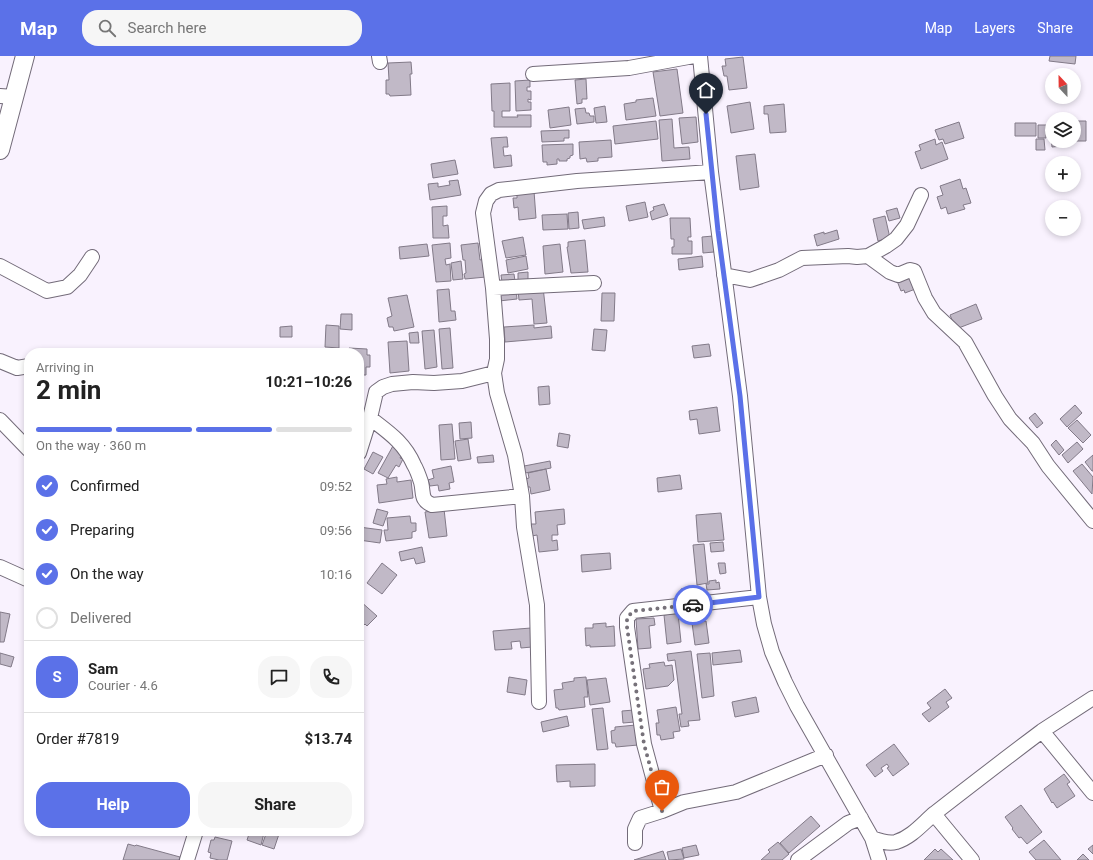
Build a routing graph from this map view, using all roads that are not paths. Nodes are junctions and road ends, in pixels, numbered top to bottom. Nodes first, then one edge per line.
1 (25, 56) edge
2 (694, 56) edge
3 (700, 56) edge
4 (533, 74) dead end
5 (7, 97) edge
6 (0, 150) edge
7 (711, 172) junction
8 (921, 195) dead end
9 (868, 256) junction
10 (92, 257) dead end
11 (0, 266) edge
12 (724, 275) junction
13 (594, 283) dead end
14 (493, 288) junction
15 (0, 361) edge
16 (24, 367) edge
17 (494, 373) junction
18 (370, 418) junction
19 (0, 420) edge
20 (364, 437) edge
21 (24, 445) edge
22 (522, 496) junction
23 (1093, 521) edge
24 (0, 567) edge
25 (24, 578) edge
26 (759, 597) junction
27 (1093, 698) edge
28 (539, 702) dead end
29 (1042, 731) junction
30 (826, 755) junction
31 (1093, 793) edge
32 (662, 811) junction
33 (934, 814) junction
34 (861, 818) junction
35 (194, 836) edge
36 (872, 838) junction
37 (635, 842) dead end
38 (186, 860) edge
39 (798, 860) edge
40 (879, 860) edge
41 (972, 860) edge

1 - 5 main road
2 - 4 street
3 - 7 street
5 - 6 main road
7 - 12 street
7 - 14 street
8 - 9 street
9 - 12 street
9 - 23 street
10 - 11 street
12 - 26 street
13 - 14 street
14 - 17 street
15 - 16 street
17 - 18 street
17 - 22 street
18 - 20 street
18 - 22 street
19 - 21 street
22 - 28 street
24 - 25 street
26 - 30 street
26 - 32 street
27 - 29 street
29 - 31 street
29 - 33 street
30 - 32 street
30 - 34 street
32 - 37 street
33 - 36 street
33 - 41 street
34 - 36 street
34 - 39 street
35 - 38 street
36 - 40 street

